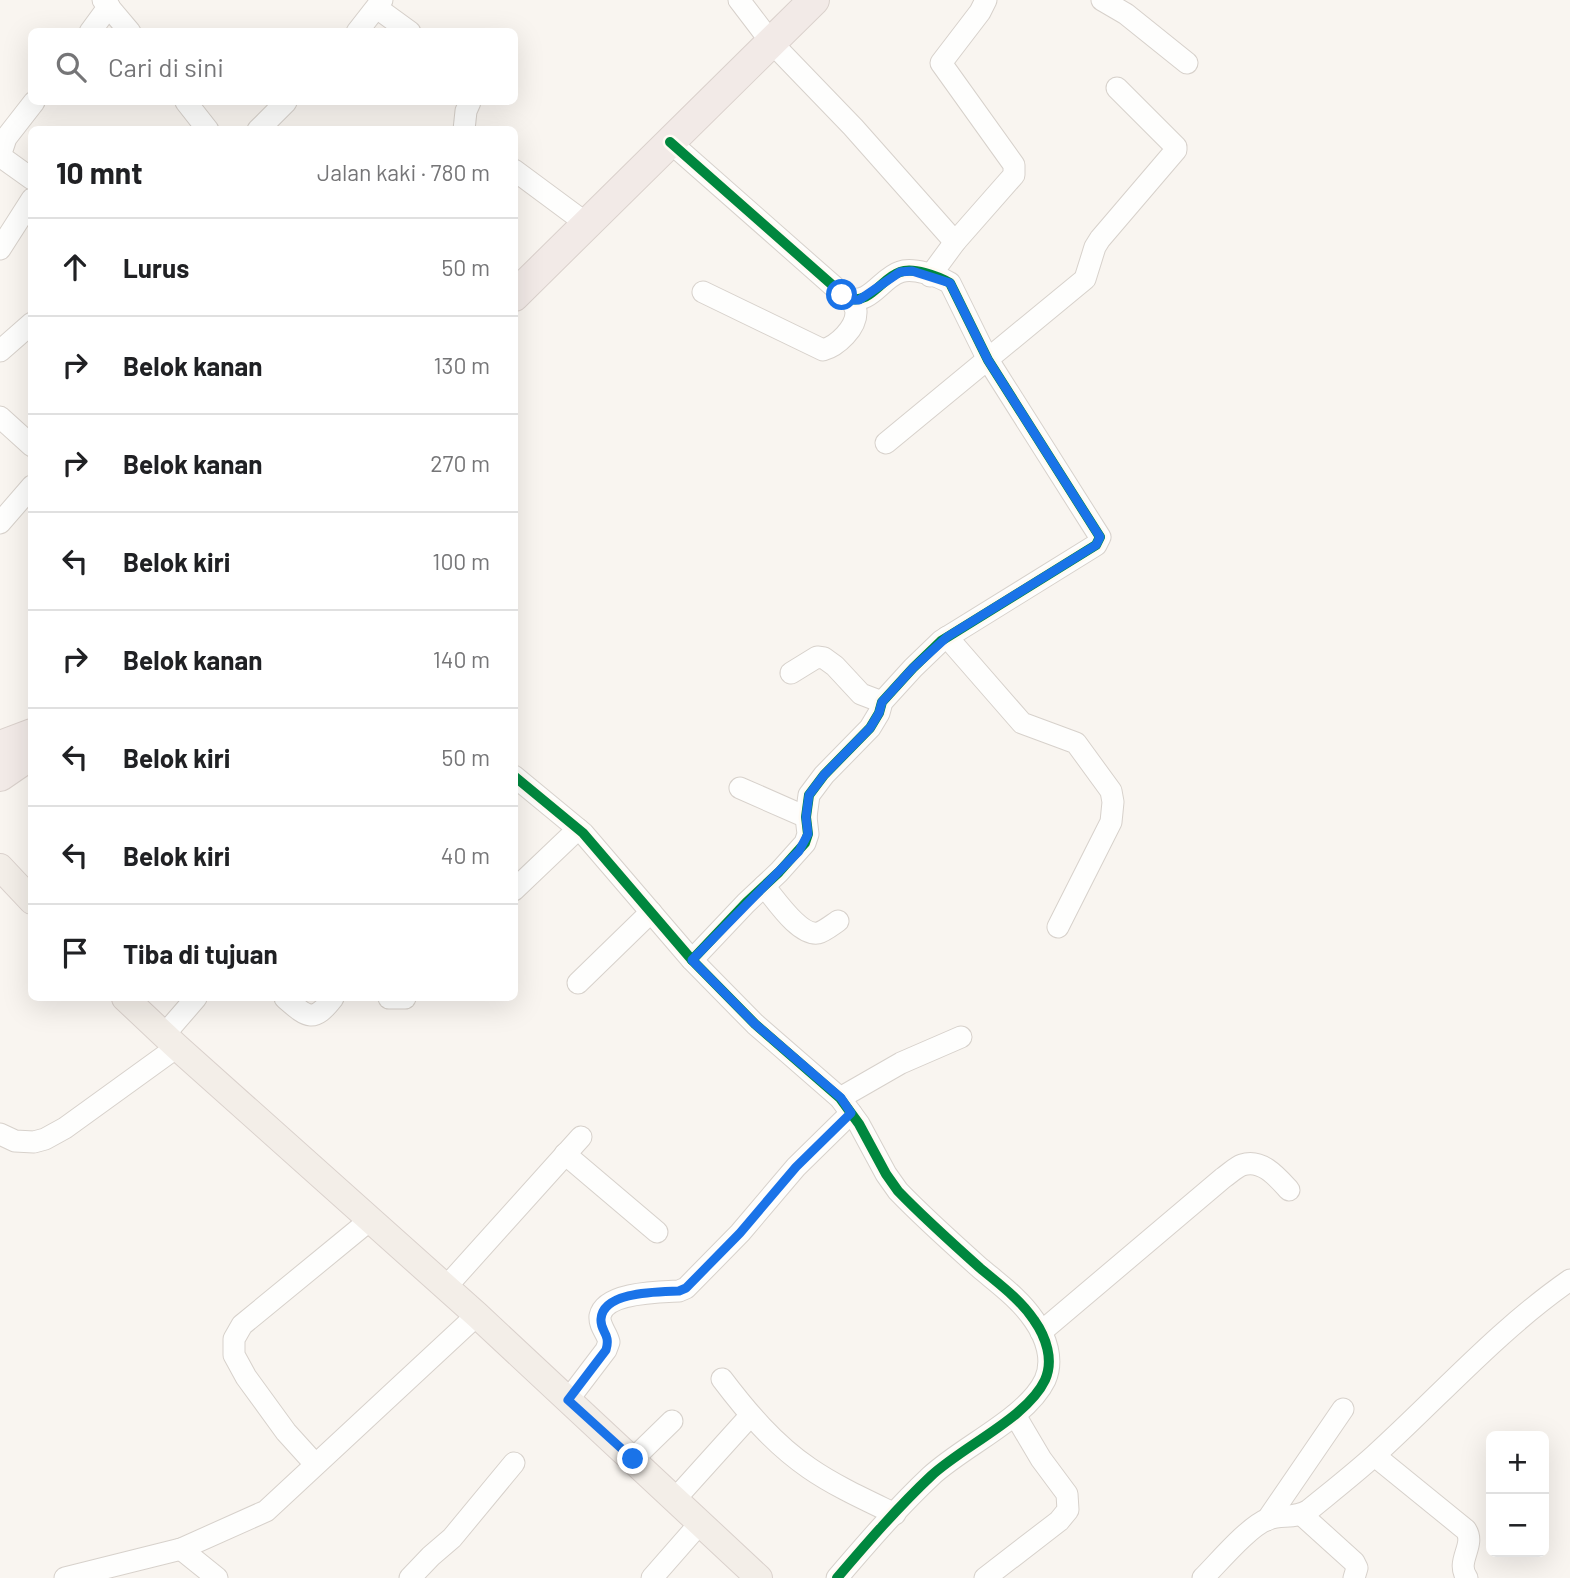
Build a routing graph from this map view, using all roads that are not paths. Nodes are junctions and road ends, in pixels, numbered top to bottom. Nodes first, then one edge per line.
1 (739, 0) edge
2 (814, 0) edge
3 (986, 0) edge
4 (1102, 0) edge
5 (106, 3) edge
6 (379, 4) edge
7 (92, 28) edge
8 (127, 28) edge
9 (360, 28) edge
10 (406, 28) edge
11 (771, 43) junction
12 (1187, 63) dead end
13 (1117, 88) dead end
14 (32, 105) edge
15 (188, 105) edge
16 (283, 105) edge
17 (469, 105) edge
18 (205, 126) edge
19 (262, 126) edge
20 (464, 126) edge
21 (670, 142) junction
22 (518, 173) edge
23 (28, 176) edge
24 (28, 205) edge
25 (587, 224) junction
26 (955, 242) junction
27 (0, 249) edge
28 (930, 276) junction
29 (518, 292) edge
30 (703, 292) dead end
31 (852, 300) junction
32 (28, 327) edge
33 (0, 351) edge
34 (988, 360) junction
35 (3, 425) edge
36 (28, 443) edge
37 (886, 443) dead end
38 (28, 491) edge
39 (0, 523) edge
40 (947, 637) junction
41 (791, 673) dead end
42 (882, 702) junction
43 (28, 736) edge
44 (0, 746) edge
45 (28, 757) edge
46 (0, 776) edge
47 (518, 779) edge
48 (740, 788) dead end
49 (806, 817) junction
50 (578, 829) junction
51 (0, 867) edge
52 (518, 886) edge
53 (764, 886) junction
54 (28, 897) edge
55 (651, 912) junction
56 (838, 921) dead end
57 (1058, 927) dead end
58 (692, 960) junction
59 (578, 983) dead end
60 (128, 1001) edge
61 (194, 1001) edge
62 (288, 1001) edge
63 (331, 1001) edge
64 (961, 1037) dead end
65 (170, 1041) junction
66 (846, 1106) junction
67 (0, 1135) edge
68 (581, 1137) dead end
69 (565, 1154) junction
70 (1289, 1190) dead end
71 (370, 1220) junction
72 (657, 1233) dead end
73 (1570, 1280) edge
74 (446, 1287) junction
75 (477, 1315) junction
76 (1041, 1332) junction
77 (722, 1379) dead end
78 (568, 1400) junction
79 (1342, 1409) dead end
80 (1014, 1415) junction
81 (750, 1416) junction
82 (672, 1422) dead end
83 (1375, 1456) junction
84 (633, 1459) junction
85 (514, 1463) dead end
86 (315, 1464) junction
87 (676, 1498) junction
88 (895, 1514) junction
89 (1302, 1515) junction
90 (1267, 1520) junction
91 (701, 1522) junction
92 (181, 1549) junction
93 (65, 1578) edge
94 (217, 1578) edge
95 (410, 1578) edge
96 (652, 1578) edge
97 (759, 1578) edge
98 (837, 1578) edge
99 (985, 1578) edge
100 (1203, 1578) edge
101 (1354, 1578) edge
102 (1466, 1578) edge

1 - 11 street
2 - 11 highway
3 - 26 street
4 - 12 street
5 - 7 street
5 - 8 street
6 - 9 street
6 - 10 street
11 - 21 highway
11 - 26 street
13 - 34 street
14 - 23 street
15 - 18 street
16 - 19 street
17 - 20 street
21 - 25 highway
21 - 31 street
22 - 25 street
24 - 27 street
25 - 29 highway
26 - 28 street
28 - 31 street
28 - 34 street
30 - 31 street
32 - 33 street
34 - 37 street
34 - 40 street
35 - 36 street
38 - 39 street
40 - 42 street
40 - 57 street
41 - 42 street
42 - 49 street
43 - 44 highway
45 - 46 highway
47 - 50 street
48 - 49 street
49 - 53 street
50 - 52 street
50 - 55 street
51 - 54 main road
53 - 56 street
53 - 58 street
55 - 58 street
55 - 59 street
58 - 66 street
60 - 65 main road
61 - 65 street
62 - 63 street
64 - 66 street
65 - 67 street
65 - 71 main road
66 - 76 street
66 - 78 street
68 - 69 street
69 - 72 street
69 - 74 street
70 - 76 street
71 - 74 main road
71 - 86 street
73 - 83 street
74 - 75 main road
75 - 78 main road
75 - 86 street
76 - 80 street
77 - 81 street
78 - 84 main road
79 - 90 street
80 - 88 street
80 - 99 street
81 - 87 street
81 - 88 street
82 - 84 street
83 - 89 street
83 - 102 street
84 - 87 main road
85 - 95 street
86 - 92 street
87 - 91 main road
88 - 98 street
89 - 90 street
89 - 101 street
90 - 100 street
91 - 96 street
91 - 97 main road
92 - 93 street
92 - 94 street

